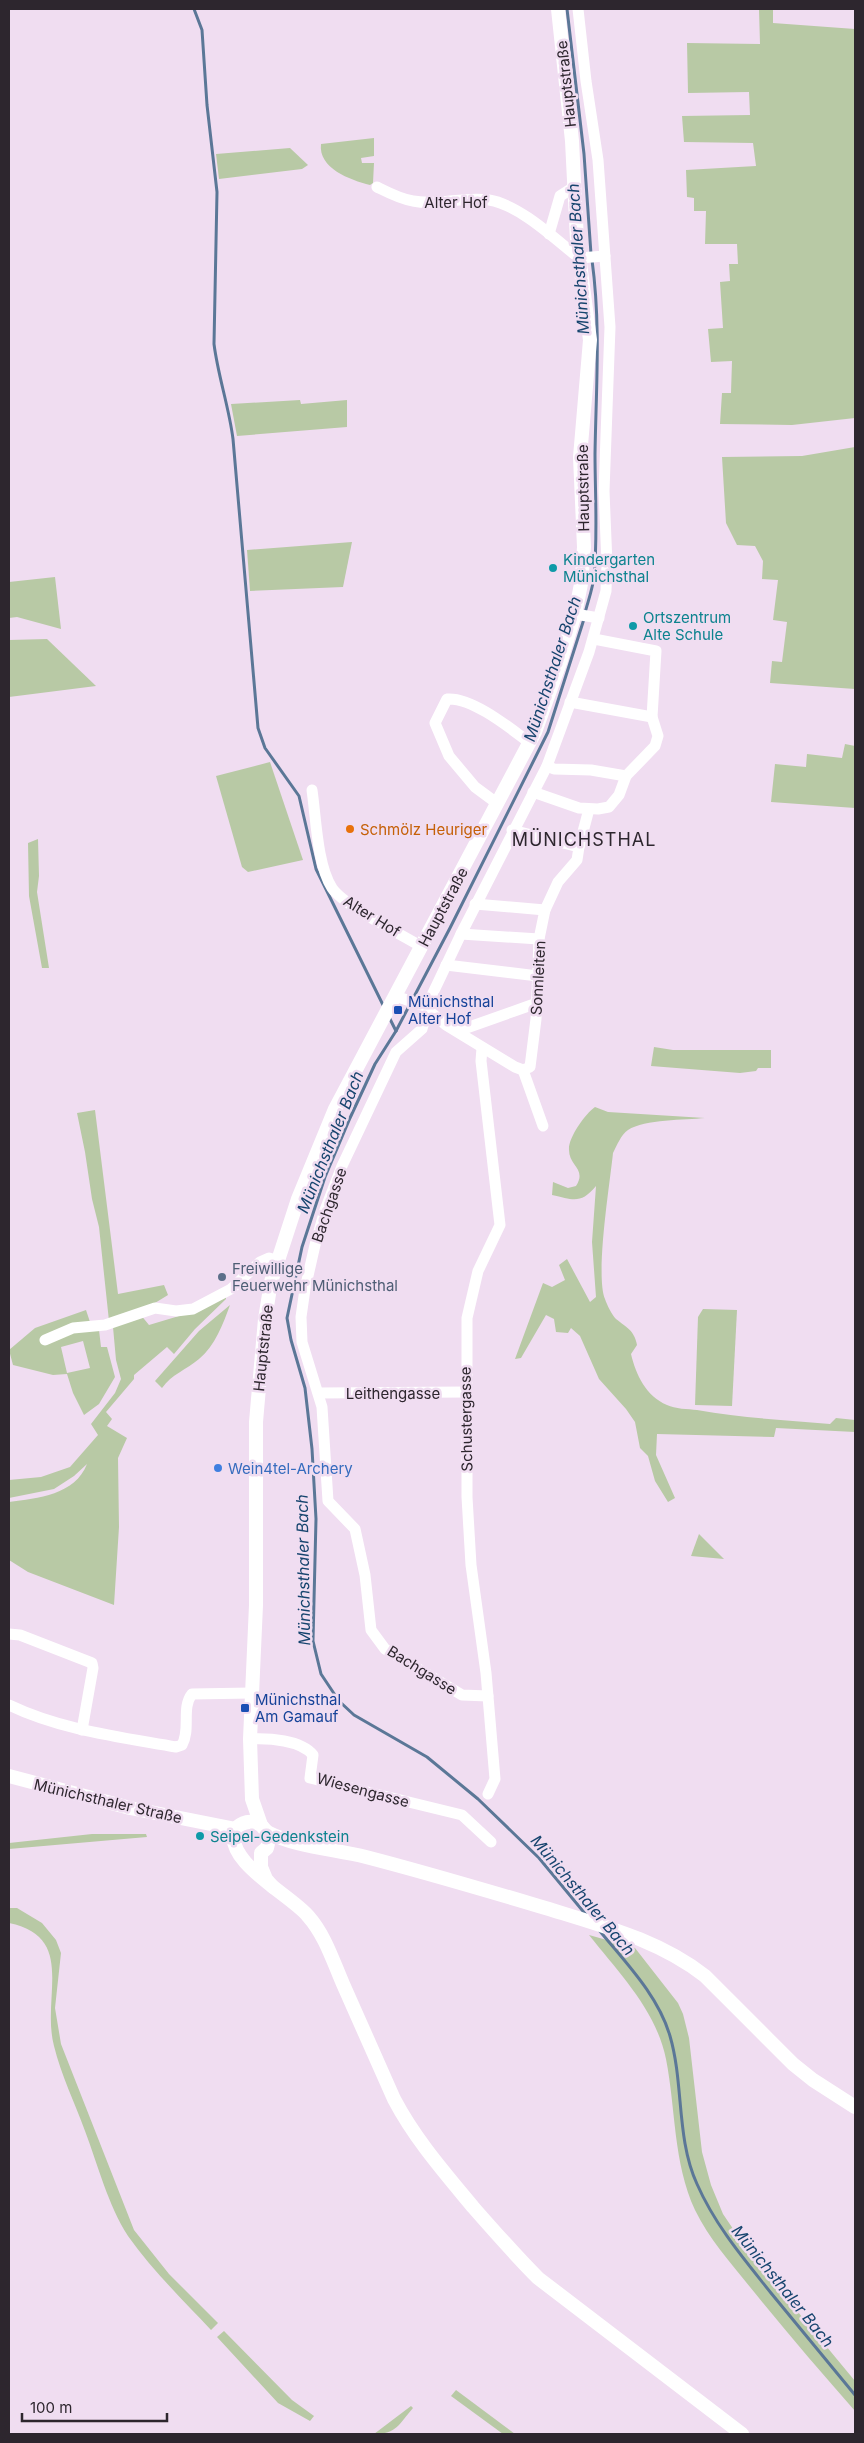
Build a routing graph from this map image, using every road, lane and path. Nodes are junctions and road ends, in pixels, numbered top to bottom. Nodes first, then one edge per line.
1 (558, 9) edge
2 (578, 9) edge
3 (378, 187) dead end
4 (574, 187) junction
5 (548, 234) junction
6 (602, 256) junction
7 (582, 258) junction
8 (577, 615) junction
9 (595, 618) junction
10 (594, 639) junction
11 (570, 702) junction
12 (652, 716) junction
13 (530, 743) junction
14 (547, 766) junction
15 (626, 776) junction
16 (312, 790) dead end
17 (532, 792) junction
18 (498, 804) junction
19 (589, 809) junction
20 (512, 830) junction
21 (579, 847) junction
22 (476, 904) junction
23 (545, 910) junction
24 (461, 934) junction
25 (539, 939) junction
26 (422, 947) junction
27 (446, 965) junction
28 (538, 976) junction
29 (537, 1003) junction
30 (393, 1005) junction
31 (426, 1007) junction
32 (458, 1032) junction
33 (482, 1048) junction
34 (523, 1070) junction
35 (542, 1126) dead end
36 (277, 1260) junction
37 (45, 1340) dead end
38 (466, 1392) junction
39 (319, 1393) junction
40 (9, 1634) edge
41 (251, 1693) junction
42 (488, 1696) junction
43 (9, 1705) edge
44 (82, 1730) junction
45 (250, 1739) junction
46 (9, 1776) edge
47 (488, 1794) dead end
48 (252, 1799) junction
49 (208, 1824) junction
50 (241, 1825) junction
51 (264, 1828) junction
52 (296, 1841) junction
53 (491, 1842) dead end
54 (237, 1850) junction
55 (263, 1852) junction
56 (273, 1887) junction
57 (855, 2107) edge
58 (742, 2434) edge

1 - 4 street, Hauptstraße
2 - 6 street, Hauptstraße
3 - 5 street, Alter Hof
4 - 5 street
4 - 7 street, Hauptstraße
5 - 7 street, Alter Hof
6 - 7 street
6 - 9 street, Hauptstraße
7 - 8 street, Hauptstraße
8 - 9 street
8 - 13 street, Hauptstraße
9 - 10 street, Hauptstraße
10 - 11 street, Hauptstraße
10 - 12 street
11 - 12 street
11 - 14 street, Hauptstraße
12 - 15 street
13 - 18 street, Hauptstraße
13 - 18 street
14 - 15 street
14 - 17 street, Hauptstraße
15 - 19 street
16 - 26 street, Alter Hof
17 - 19 street
17 - 20 street, Hauptstraße
18 - 26 street, Hauptstraße
19 - 21 street, Sonnleiten
20 - 21 street
20 - 22 street, Hauptstraße
21 - 23 street, Sonnleiten
22 - 23 street
22 - 24 street, Hauptstraße
23 - 25 street, Sonnleiten
24 - 25 street
24 - 27 street, Hauptstraße
25 - 28 street, Sonnleiten
26 - 30 street, Hauptstraße
27 - 28 street
27 - 31 street, Hauptstraße
28 - 29 street, Sonnleiten
29 - 32 street
29 - 34 street, Sonnleiten
30 - 31 street
30 - 36 street, Hauptstraße
31 - 32 street
31 - 39 street, Bachgasse
32 - 33 street
33 - 34 street
33 - 38 street, Schustergasse
34 - 35 street
36 - 37 street
36 - 41 street, Hauptstraße
38 - 39 street, Leithengasse
38 - 42 street, Schustergasse
39 - 42 street, Bachgasse
40 - 44 street
41 - 44 street
41 - 45 street, Hauptstraße
42 - 47 street, Schustergasse
43 - 44 street
45 - 48 street, Hauptstraße
45 - 53 street, Wiesengasse
46 - 49 street, Münichsthaler Straße
48 - 50 street, Hauptstraße
48 - 51 street, Hauptstraße
49 - 50 street, Münichsthaler Straße
49 - 54 street, Münichsthaler Straße
50 - 51 street, Münichsthaler Straße
50 - 54 street
51 - 52 street, Münichsthaler Straße
51 - 55 street
52 - 55 street
52 - 57 street, Münichsthaler Straße
54 - 55 street
54 - 56 street, Münichsthaler Straße
55 - 56 street
56 - 58 street, Münichsthaler Straße

